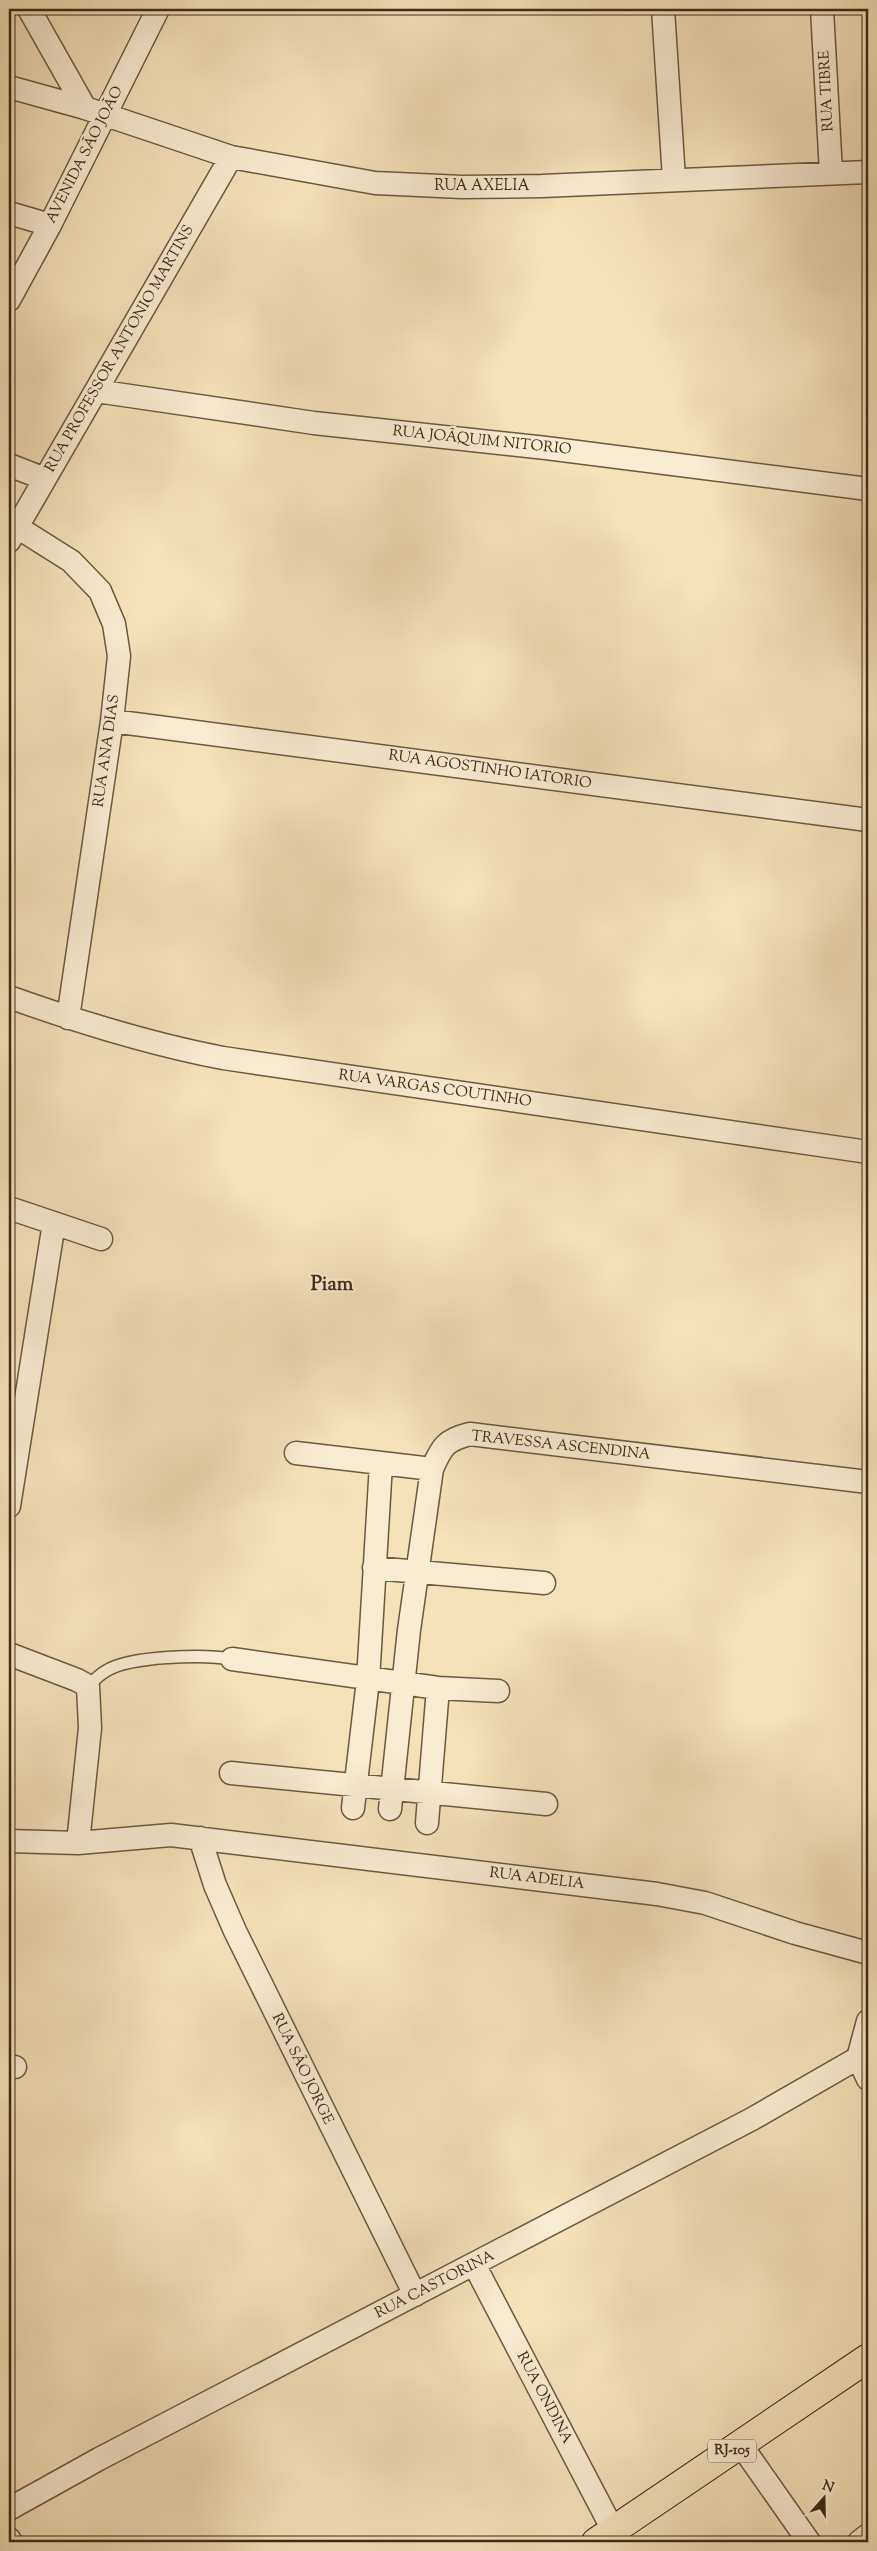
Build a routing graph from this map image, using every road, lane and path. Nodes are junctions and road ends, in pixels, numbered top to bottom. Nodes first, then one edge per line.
1 (29, 9) edge
2 (158, 9) edge
3 (663, 9) edge
4 (822, 9) edge
5 (9, 87) edge
6 (95, 112) junction
7 (231, 157) junction
8 (868, 172) edge
9 (831, 173) junction
10 (674, 179) junction
11 (9, 212) edge
12 (50, 225) junction
13 (9, 300) edge
14 (96, 391) junction
15 (9, 465) edge
16 (45, 479) junction
17 (868, 489) edge
18 (13, 534) edge
19 (112, 721) junction
20 (868, 820) edge
21 (9, 997) edge
22 (68, 1018) junction
23 (868, 1152) edge
24 (9, 1208) edge
25 (54, 1223) junction
26 (101, 1238) dead end
27 (296, 1453) dead end
28 (381, 1464) junction
29 (432, 1469) junction
30 (868, 1482) edge
31 (9, 1506) edge
32 (374, 1568) junction
33 (418, 1571) junction
34 (544, 1583) dead end
35 (9, 1654) edge
36 (232, 1659) joint
37 (368, 1680) junction
38 (82, 1683) junction
39 (404, 1683) junction
40 (438, 1688) junction
41 (498, 1691) dead end
42 (231, 1773) dead end
43 (356, 1785) junction
44 (428, 1793) junction
45 (391, 1799) junction
46 (546, 1804) dead end
47 (353, 1808) dead end
48 (427, 1823) dead end
49 (200, 1838) junction
50 (9, 1841) edge
51 (78, 1843) junction
52 (868, 1953) edge
53 (868, 2021) edge
54 (858, 2058) junction
55 (868, 2079) edge
56 (475, 2266) junction
57 (415, 2295) junction
58 (868, 2358) edge
59 (741, 2445) junction
60 (9, 2509) edge
61 (604, 2536) edge
62 (868, 2536) edge
63 (9, 2539) edge
64 (11, 2542) edge
65 (809, 2542) edge
66 (859, 2542) edge

1 - 6 street
2 - 6 street, AVENIDA SÃO JOÃO
3 - 10 street
4 - 9 street, RUA TIBRE
5 - 6 street, RUA AXELIA
6 - 7 street, RUA AXELIA
6 - 12 street, AVENIDA SÃO JOÃO
7 - 10 street, RUA AXELIA
7 - 14 street, RUA PROFESSOR ANTONIO MARTINS
8 - 9 street, RUA AXELIA
9 - 10 street, RUA AXELIA
11 - 12 street
12 - 13 street, AVENIDA SÃO JOÃO
14 - 16 street, RUA PROFESSOR ANTONIO MARTINS
14 - 17 street, RUA JOÃQUIM NITORIO
15 - 16 street
16 - 18 street, RUA PROFESSOR ANTONIO MARTINS
18 - 19 street, RUA ANA DIAS
19 - 20 street, RUA AGOSTINHO IATORIO
19 - 22 street, RUA ANA DIAS
21 - 22 street, RUA VARGAS COUTINHO
22 - 23 street, RUA VARGAS COUTINHO
24 - 25 street
25 - 26 street
25 - 31 street
27 - 28 street
28 - 29 street
28 - 32 street
29 - 30 street, TRAVESSA ASCENDINA
29 - 33 street, TRAVESSA ASCENDINA
32 - 33 street
32 - 37 street
33 - 34 street
33 - 39 street, TRAVESSA ASCENDINA
35 - 38 street
36 - 37 street
36 - 38 lane
37 - 39 street
37 - 43 street
38 - 51 street
39 - 40 street
39 - 45 street, TRAVESSA ASCENDINA
40 - 41 street
40 - 44 street
42 - 43 street
43 - 45 street
43 - 47 street
44 - 45 street
44 - 46 street
44 - 48 street
49 - 51 street, RUA ADELIA
49 - 52 street, RUA ADELIA
49 - 57 street, RUA SÃO JORGE
50 - 51 street, RUA ADELIA
53 - 54 street
54 - 55 street
54 - 56 street, RUA CASTORINA
56 - 57 street, RUA CASTORINA
56 - 61 street, RUA ONDINA
57 - 60 street, RUA CASTORINA
58 - 59 main road, RJ-105
59 - 61 main road, RJ-105
59 - 65 street
62 - 66 street
63 - 64 street

